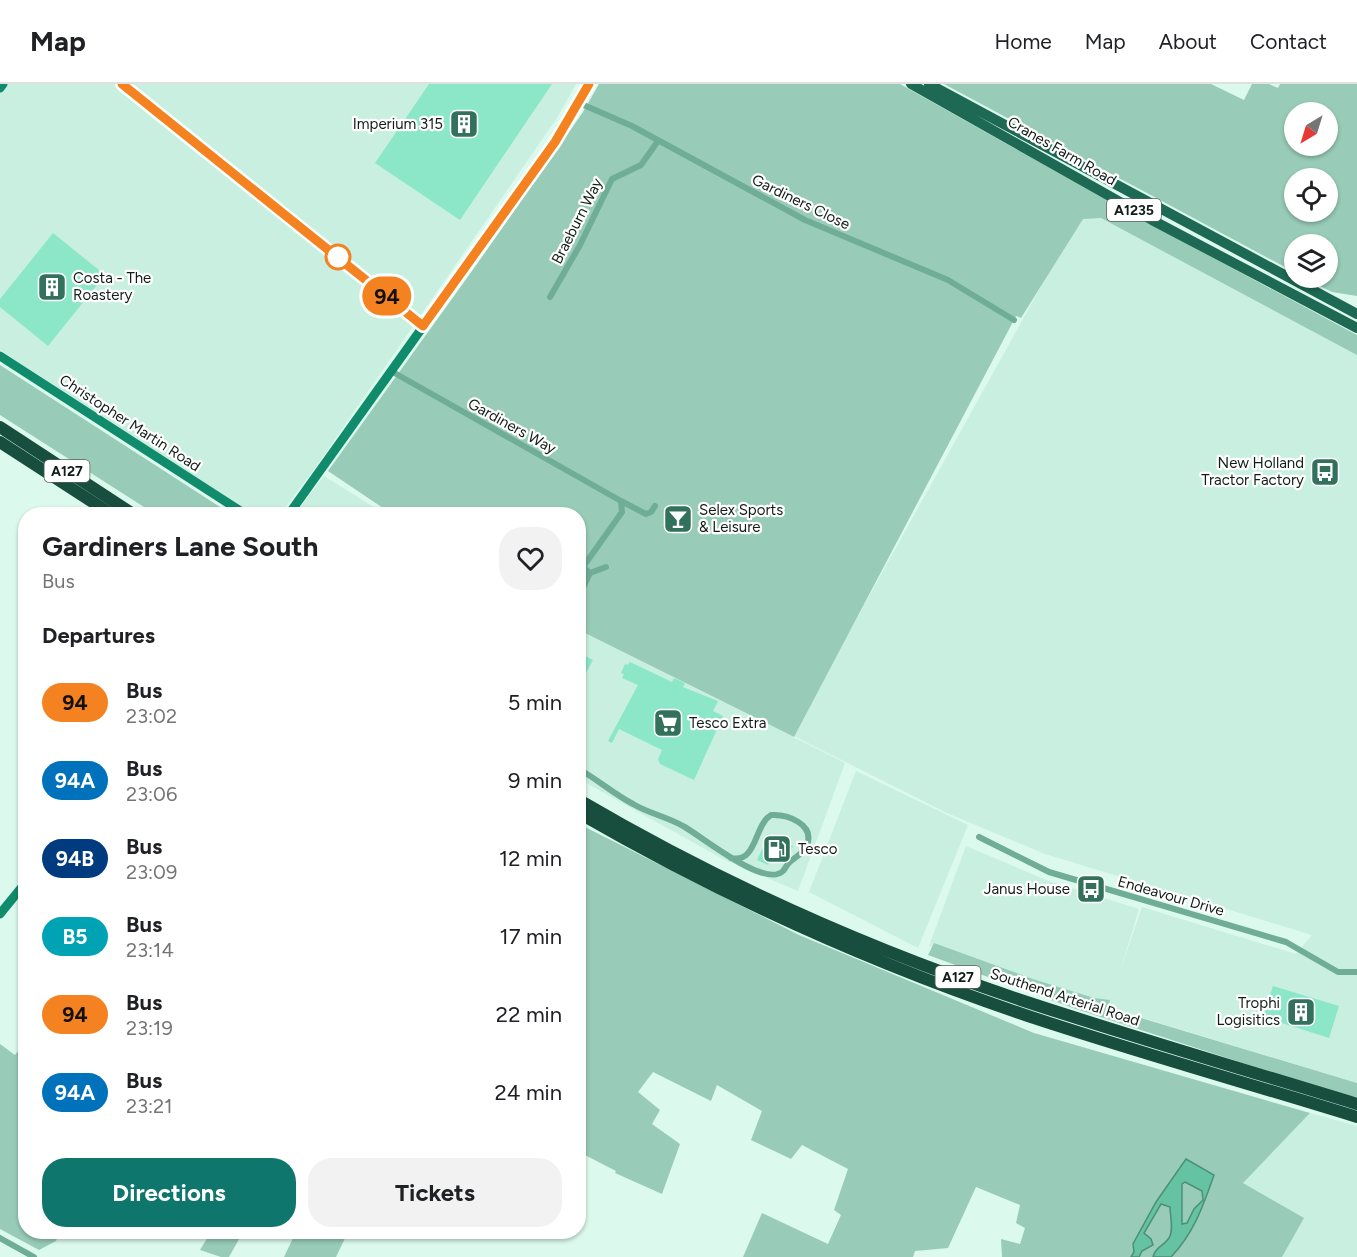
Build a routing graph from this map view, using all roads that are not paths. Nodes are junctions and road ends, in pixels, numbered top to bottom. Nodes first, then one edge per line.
1 (3, 84) edge
2 (122, 84) edge
3 (590, 84) edge
4 (911, 84) edge
5 (929, 84) edge
6 (0, 88) edge
7 (579, 103) junction
8 (658, 141) junction
9 (550, 297) dead end
10 (1357, 314) edge
11 (1014, 320) dead end
12 (423, 326) junction
13 (1357, 328) edge
14 (0, 356) edge
15 (391, 371) junction
16 (0, 427) edge
17 (0, 442) edge
18 (84, 490) junction
19 (621, 501) junction
20 (102, 507) edge
21 (120, 507) edge
22 (234, 507) edge
23 (294, 507) edge
24 (655, 507) dead end
25 (586, 564) edge
26 (606, 567) dead end
27 (586, 569) edge
28 (590, 573) junction
29 (586, 581) edge
30 (586, 774) edge
31 (586, 804) edge
32 (586, 817) edge
33 (979, 837) dead end
34 (731, 858) junction
35 (18, 892) edge
36 (0, 914) edge
37 (1357, 972) edge
38 (1357, 1104) edge
39 (1357, 1117) edge
40 (0, 1238) edge
41 (34, 1257) edge

1 - 6 street
2 - 12 street
3 - 7 street
4 - 13 main road, Cranes Farm Road / A1235
5 - 10 main road, Cranes Farm Road / A1235
7 - 8 street, Gardiners Close
7 - 12 street
8 - 9 street, Braeburn Way
8 - 11 street, Gardiners Close
12 - 15 street
14 - 22 street, Christopher Martin Road
15 - 19 street, Gardiners Way
15 - 23 street
16 - 18 highway, A127
17 - 18 highway, A127
18 - 20 highway, A127
18 - 21 highway, A127
19 - 24 street, Gardiners Way
19 - 25 street
26 - 28 street
27 - 28 street
28 - 29 street
30 - 34 street
31 - 38 highway, Southend Arterial Road / A127
32 - 39 highway, Southend Arterial Road / A127
33 - 37 street, Endeavour Drive
34 - 34 street
35 - 36 street
40 - 41 street

